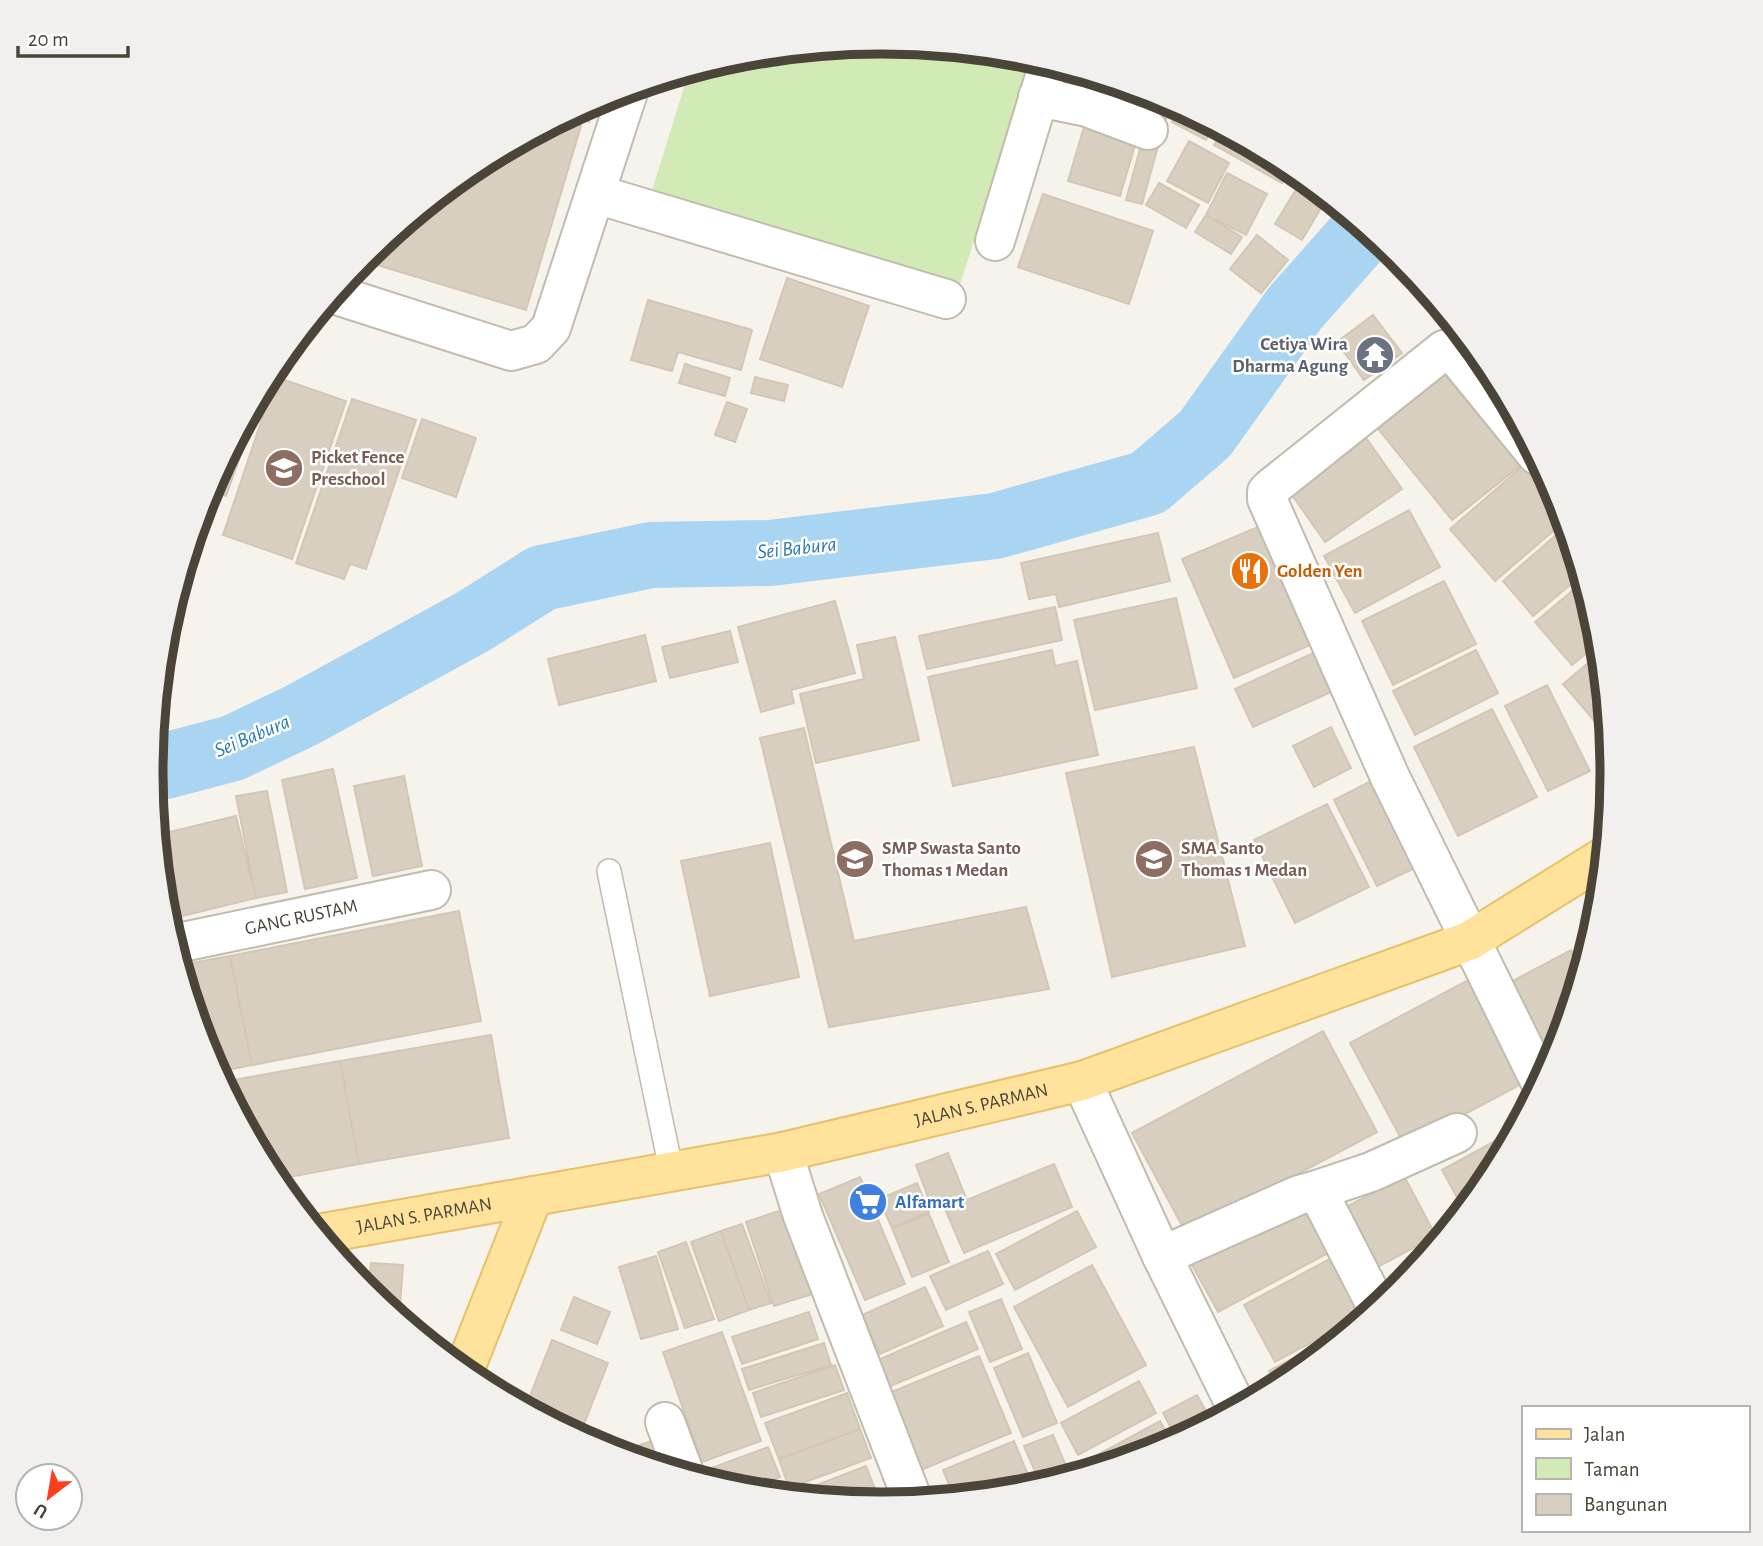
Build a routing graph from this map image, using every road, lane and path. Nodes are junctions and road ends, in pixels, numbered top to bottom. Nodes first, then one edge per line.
1 (1044, 80) edge
2 (625, 102) edge
3 (1148, 130) dead end
4 (597, 194) junction
5 (995, 241) dead end
6 (342, 298) edge
7 (946, 299) dead end
8 (1506, 417) edge
9 (1594, 864) edge
10 (608, 871) dead end
11 (431, 890) dead end
12 (1469, 941) junction
13 (183, 942) edge
14 (1535, 1071) edge
15 (1082, 1081) junction
16 (1457, 1133) dead end
17 (783, 1152) junction
18 (672, 1174) junction
19 (1317, 1190) junction
20 (533, 1196) junction
21 (329, 1232) edge
22 (1162, 1256) junction
23 (1372, 1297) edge
24 (468, 1361) edge
25 (1233, 1399) edge
26 (665, 1422) dead end
27 (680, 1463) edge
28 (909, 1491) edge

1 - 3 street
1 - 5 street
2 - 4 street
4 - 6 street
4 - 7 street
8 - 12 street
9 - 12 main road, JALAN S. PARMAN
10 - 18 lane
11 - 13 street, GANG RUSTAM
12 - 14 street
12 - 15 main road, JALAN S. PARMAN
15 - 17 main road, JALAN S. PARMAN
15 - 22 street
16 - 19 street
17 - 18 main road, JALAN S. PARMAN
17 - 28 street
18 - 20 main road, JALAN S. PARMAN
19 - 22 street
19 - 23 street
20 - 21 main road, JALAN S. PARMAN
20 - 24 main road
22 - 25 street
26 - 27 street

